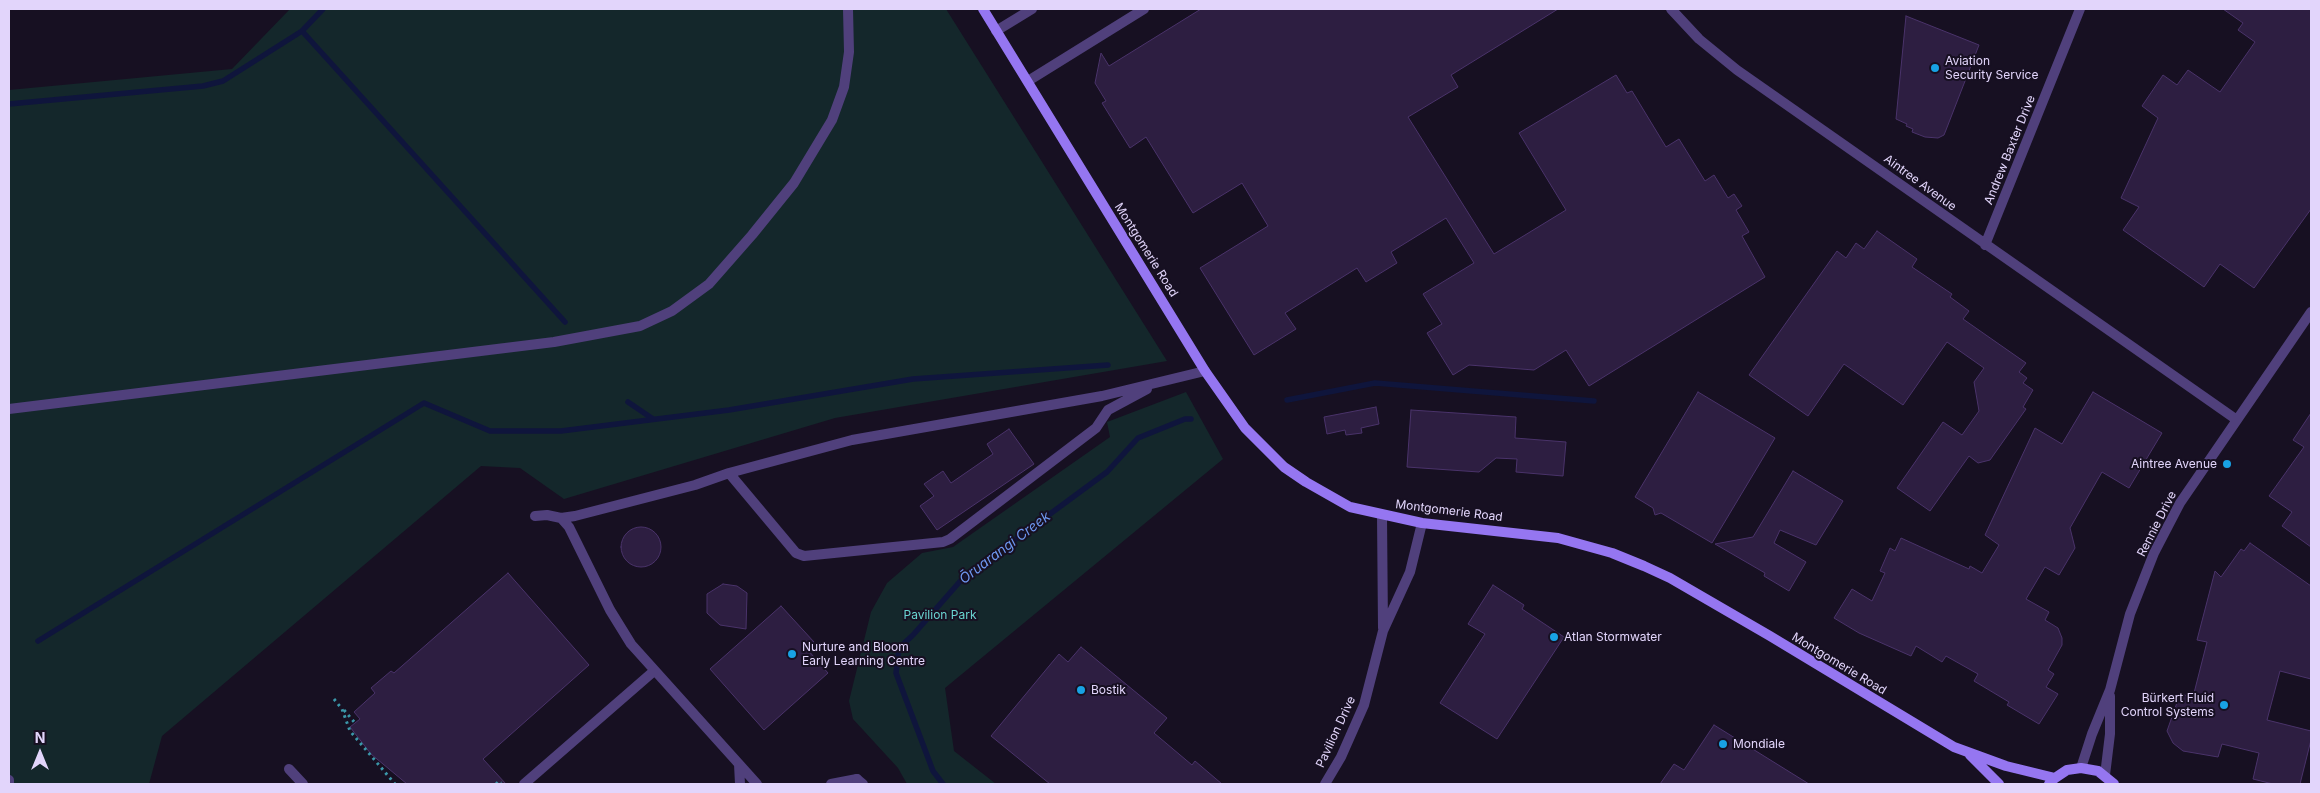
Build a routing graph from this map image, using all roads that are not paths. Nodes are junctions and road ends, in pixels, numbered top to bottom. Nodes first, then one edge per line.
1 (848, 9) edge
2 (982, 9) edge
3 (1032, 9) edge
4 (1144, 9) edge
5 (1671, 9) edge
6 (2080, 9) edge
7 (996, 31) junction
8 (1028, 81) junction
9 (1986, 246) junction
10 (2311, 312) edge
11 (1205, 371) junction
12 (1162, 382) junction
13 (9, 409) edge
14 (2237, 420) junction
15 (728, 473) junction
16 (535, 516) dead end
17 (1382, 516) junction
18 (561, 518) junction
19 (1422, 523) junction
20 (1384, 631) junction
21 (654, 671) junction
22 (2110, 690) junction
23 (1967, 753) junction
24 (739, 764) junction
25 (2081, 768) junction
26 (289, 769) dead end
27 (2105, 775) junction
28 (9, 780) edge
29 (2052, 781) edge
30 (860, 782) edge
31 (9, 784) edge
32 (303, 784) edge
33 (524, 784) edge
34 (740, 784) edge
35 (757, 784) edge
36 (830, 784) edge
37 (1325, 784) edge
38 (1999, 784) edge
39 (2114, 784) edge

1 - 13 street
2 - 7 street, Montgomerie Road
3 - 7 street
4 - 8 street
5 - 9 street, Aintree Avenue
6 - 9 street, Andrew Baxter Drive
7 - 8 street, Montgomerie Road
8 - 11 street, Montgomerie Road
9 - 14 street, Aintree Avenue
10 - 14 street, Rennie Drive
11 - 12 street
11 - 17 street, Montgomerie Road
12 - 15 street
12 - 15 street
14 - 22 street, Rennie Drive
15 - 18 street
16 - 18 street
17 - 19 street, Montgomerie Road
17 - 20 street, Pavilion Drive
18 - 21 street
19 - 20 street, Pavilion Drive
19 - 23 street, Montgomerie Road
20 - 37 street, Pavilion Drive
21 - 24 street
21 - 33 street
22 - 25 street, Rennie Drive
22 - 27 street, Rennie Drive
23 - 29 street, Montgomerie Road
23 - 38 street, Montgomerie Road
24 - 34 street
24 - 35 street
25 - 27 street
25 - 29 street
26 - 32 street
27 - 39 street
28 - 31 street
30 - 36 street

